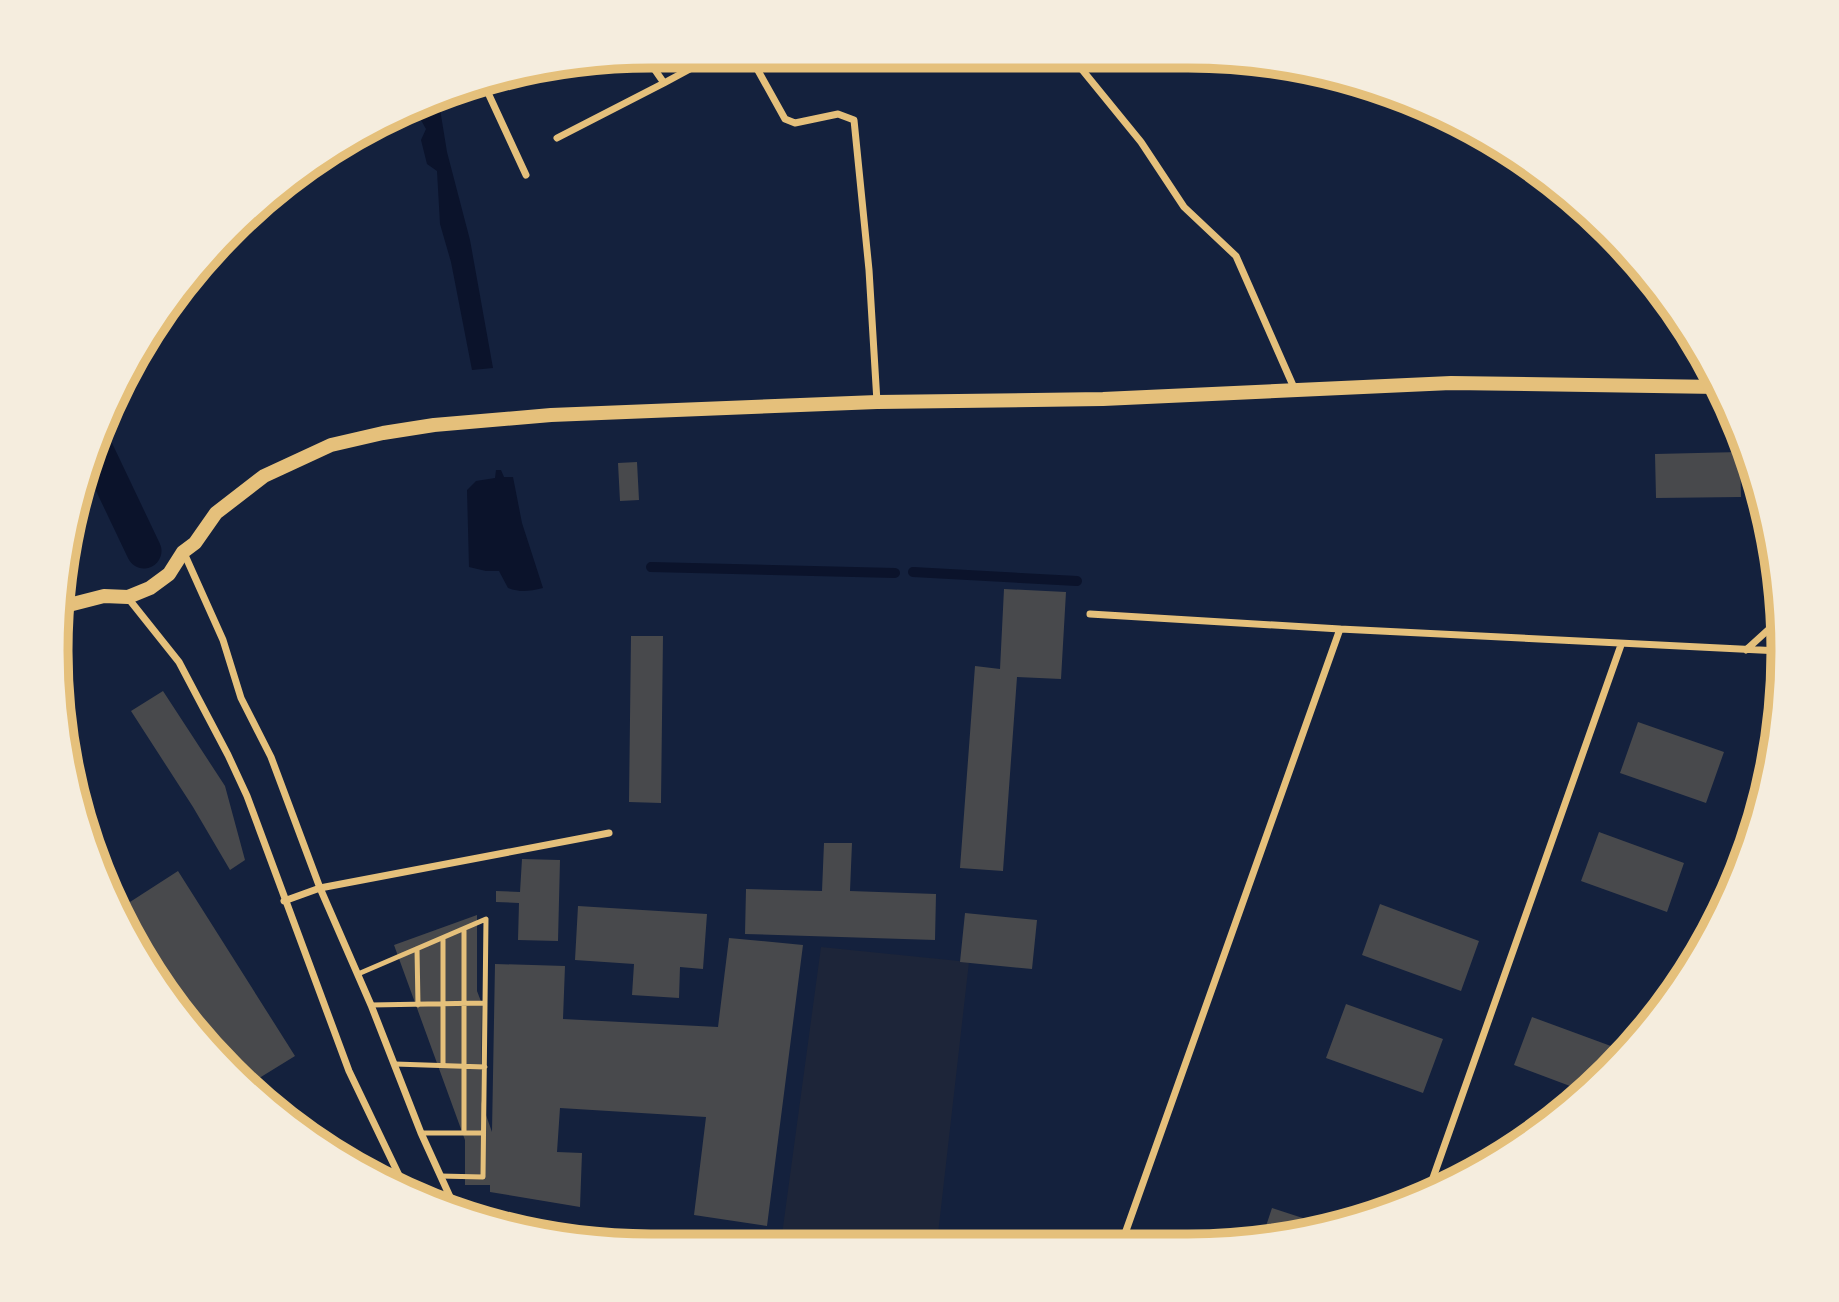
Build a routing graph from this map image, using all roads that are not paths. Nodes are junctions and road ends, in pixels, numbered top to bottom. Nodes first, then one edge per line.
1 (654, 68) edge
2 (692, 68) edge
3 (757, 68) edge
4 (1084, 68) edge
5 (664, 83) junction
6 (488, 92) edge
7 (557, 138) dead end
8 (526, 175) dead end
9 (1708, 387) edge
10 (1296, 390) junction
11 (877, 402) junction
12 (183, 552) junction
13 (128, 597) junction
14 (70, 605) edge
15 (1090, 614) dead end
16 (1770, 628) edge
17 (1340, 629) junction
18 (1621, 645) junction
19 (1746, 650) junction
20 (1771, 651) edge
21 (609, 834) dead end
22 (320, 888) junction
23 (284, 901) junction
24 (464, 929) junction
25 (443, 937) junction
26 (417, 949) junction
27 (358, 974) junction
28 (464, 1003) junction
29 (485, 1003) junction
30 (443, 1004) junction
31 (371, 1005) junction
32 (418, 1005) junction
33 (395, 1064) junction
34 (443, 1065) junction
35 (464, 1066) junction
36 (485, 1067) junction
37 (421, 1133) junction
38 (464, 1133) junction
39 (484, 1133) junction
40 (440, 1176) junction
41 (400, 1177) edge
42 (1432, 1180) edge
43 (450, 1198) edge
44 (1125, 1234) edge

1 - 5 street
2 - 5 street
3 - 11 street
4 - 10 street
5 - 7 street
6 - 8 street
9 - 10 main road
10 - 11 main road
11 - 12 main road
12 - 13 main road
12 - 22 street
13 - 14 main road
13 - 23 street
15 - 17 street
16 - 19 street
17 - 18 street
17 - 44 street
18 - 19 street
18 - 42 street
19 - 20 street
21 - 22 street
22 - 23 street
22 - 27 street
23 - 41 street
24 - 25 lane
24 - 28 lane
24 - 29 lane
25 - 26 lane
25 - 30 lane
26 - 27 lane
26 - 32 lane
27 - 31 street
28 - 29 lane
28 - 30 lane
28 - 35 lane
29 - 36 lane
30 - 32 lane
30 - 34 lane
31 - 32 lane
31 - 33 street
33 - 34 lane
33 - 37 street
34 - 35 lane
35 - 36 lane
35 - 38 lane
36 - 39 lane
37 - 38 lane
37 - 40 street
38 - 39 lane
39 - 40 lane
40 - 43 street

